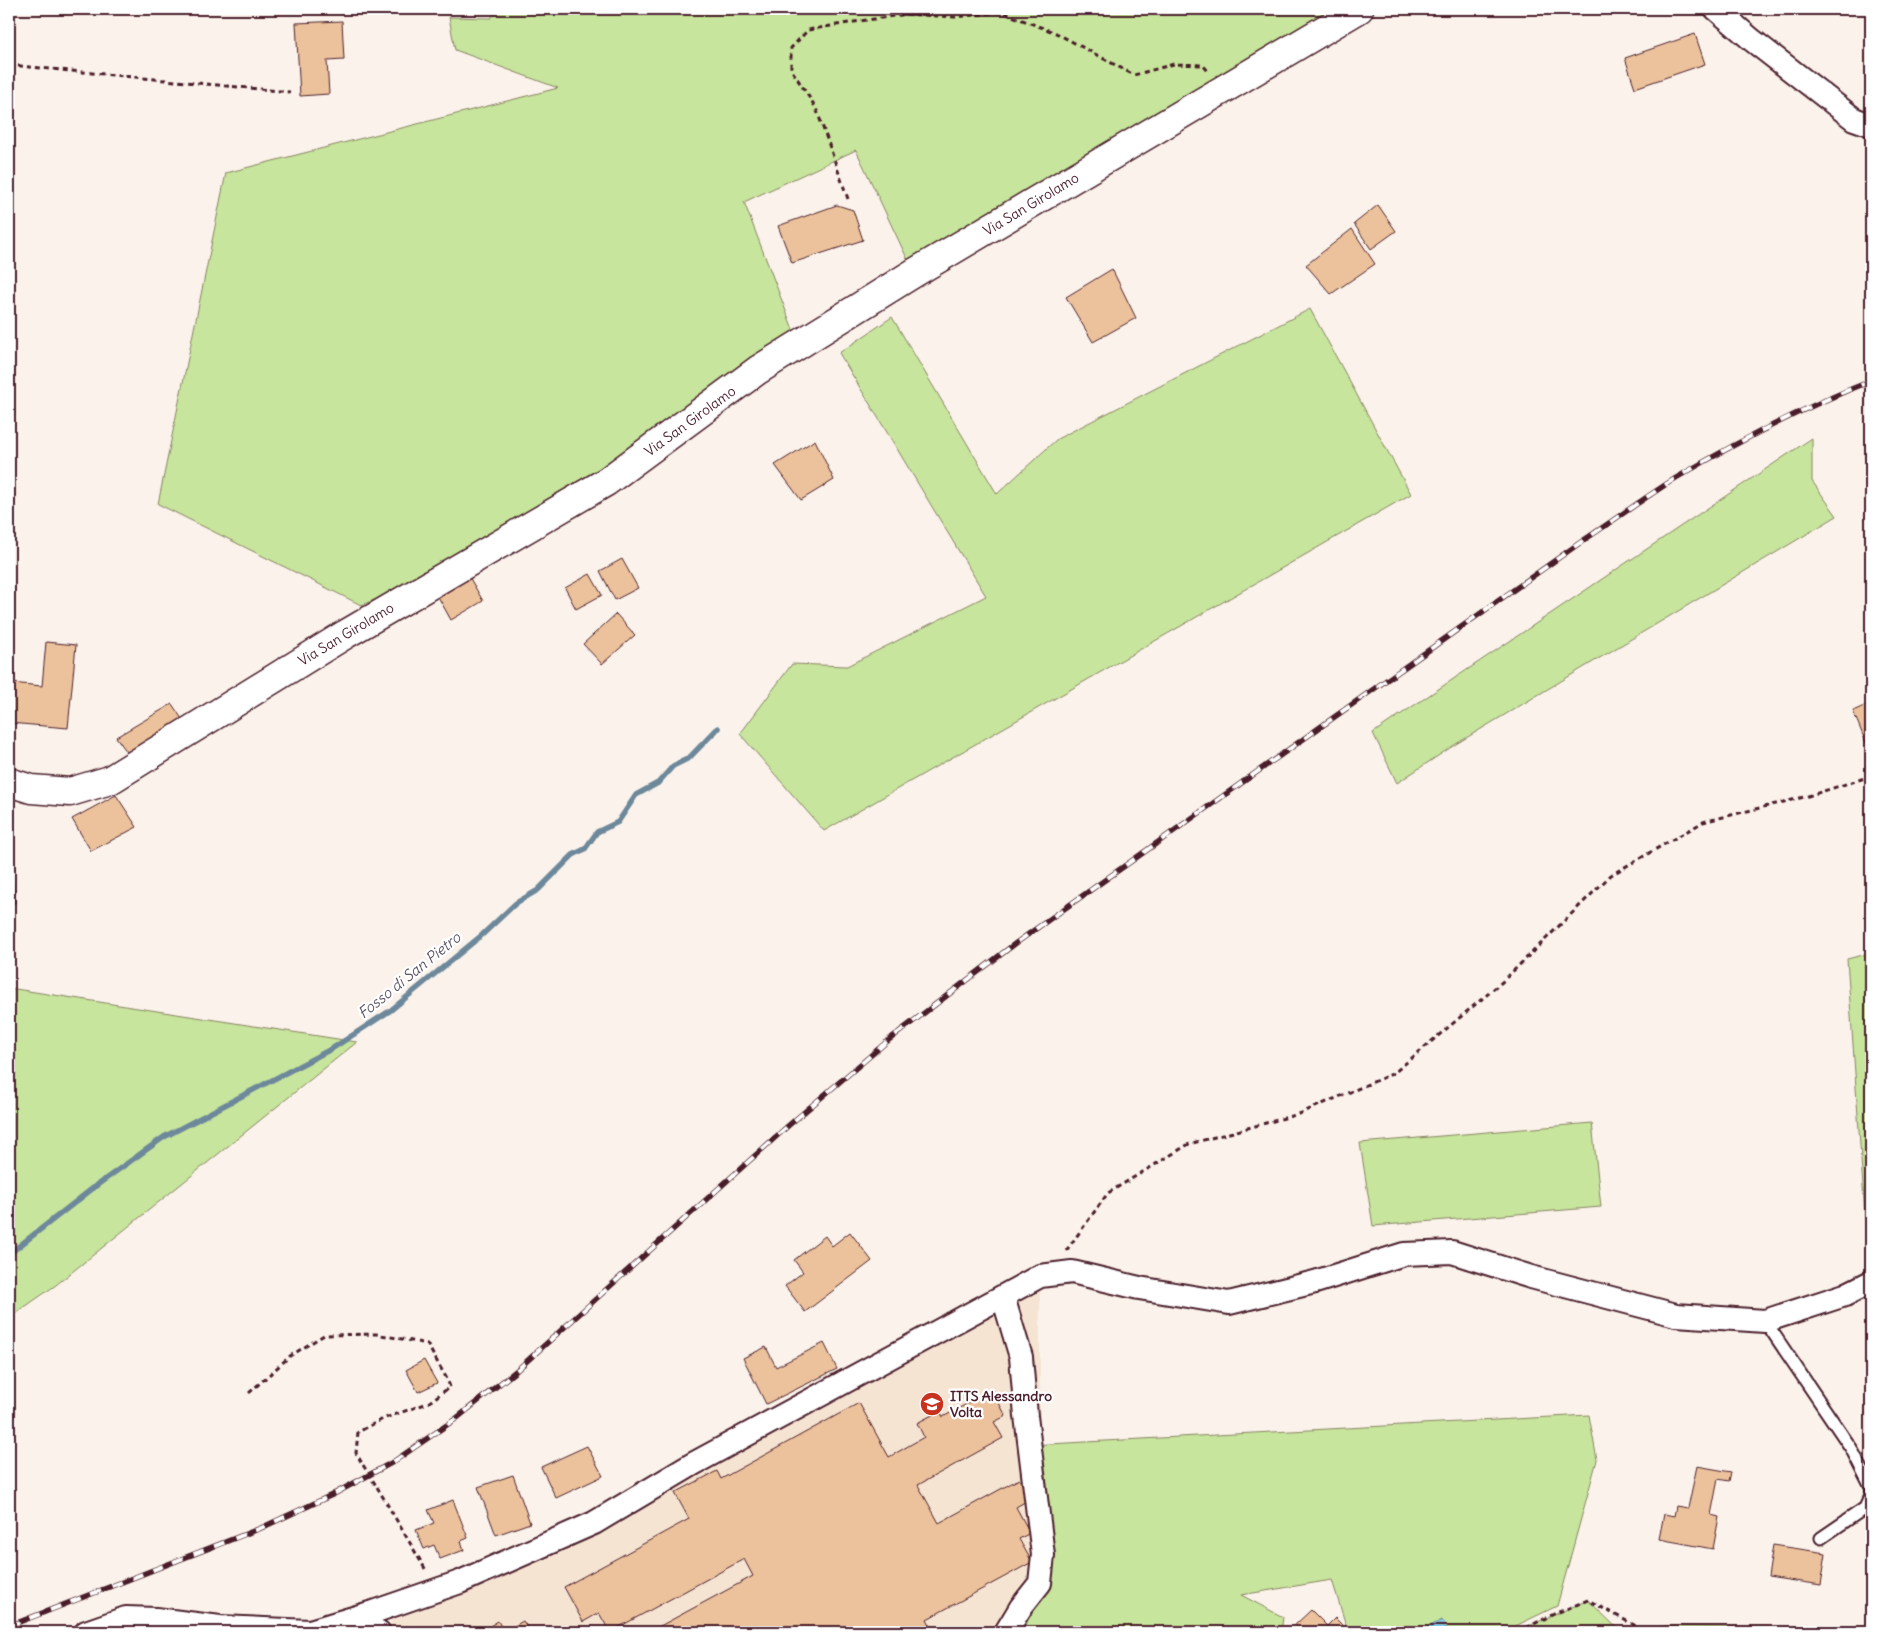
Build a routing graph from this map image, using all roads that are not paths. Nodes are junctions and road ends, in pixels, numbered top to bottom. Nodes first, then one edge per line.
1 (1359, 9) edge
2 (1716, 9) edge
3 (1871, 125) edge
4 (9, 782) edge
5 (1871, 1282) edge
6 (1003, 1297) junction
7 (1765, 1322) junction
8 (1871, 1487) edge
9 (1871, 1495) edge
10 (1821, 1538) dead end
11 (354, 1618) junction
12 (86, 1632) edge
13 (379, 1632) edge
14 (1006, 1632) edge

1 - 4 street, Via San Girolamo
2 - 3 street
5 - 7 street
6 - 7 street
6 - 11 street
6 - 14 street
7 - 8 lane
9 - 10 lane
11 - 12 street
11 - 13 street

